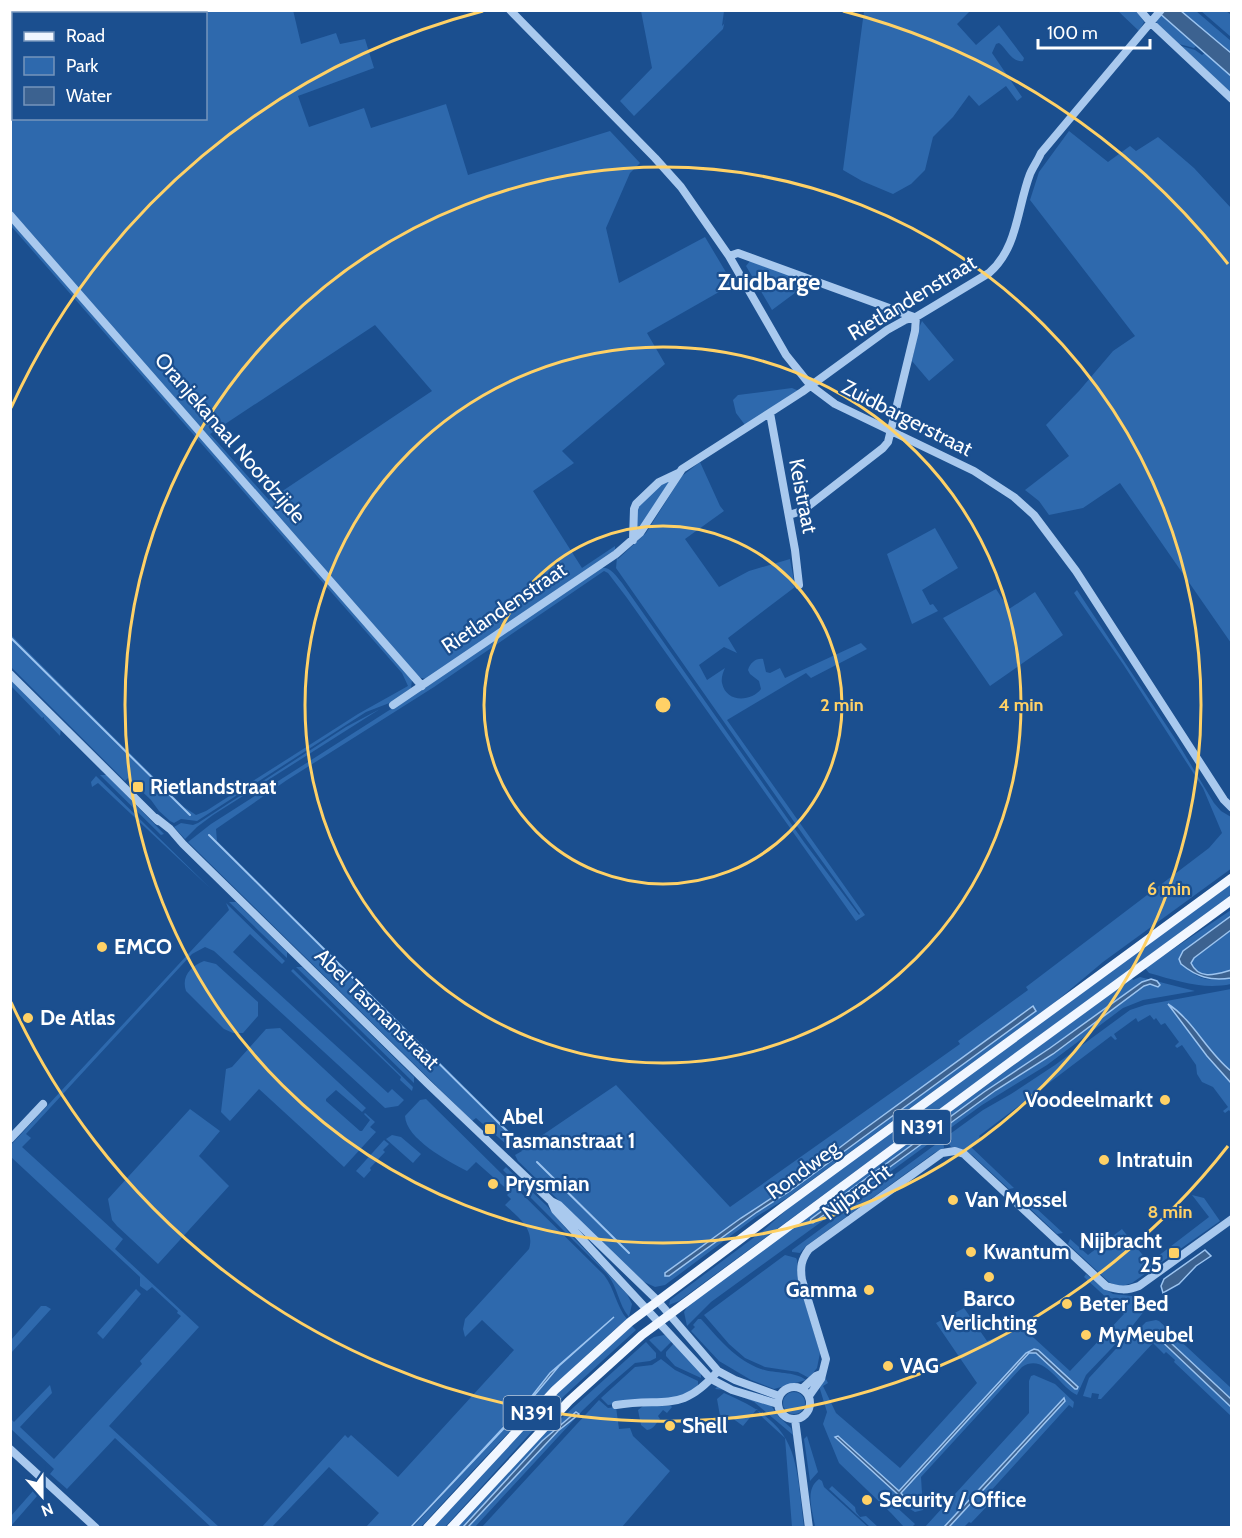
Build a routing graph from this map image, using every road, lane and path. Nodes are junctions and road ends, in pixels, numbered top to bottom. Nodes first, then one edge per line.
1 (510, 10) edge
2 (1140, 10) edge
3 (1158, 13) edge
4 (1150, 22) junction
5 (1232, 99) edge
6 (10, 215) edge
7 (729, 256) junction
8 (916, 317) junction
9 (811, 386) junction
10 (770, 413) junction
11 (892, 432) junction
12 (678, 473) junction
13 (789, 515) junction
14 (633, 540) junction
15 (799, 585) dead end
16 (10, 674) edge
17 (422, 686) junction
18 (393, 705) dead end
19 (1232, 808) edge
20 (1232, 878) edge
21 (1232, 900) edge
22 (43, 1104) dead end
23 (10, 1139) edge
24 (551, 1201) junction
25 (1232, 1220) edge
26 (657, 1300) junction
27 (647, 1308) junction
28 (669, 1314) junction
29 (659, 1322) junction
30 (718, 1371) junction
31 (821, 1374) junction
32 (711, 1379) junction
33 (803, 1389) junction
34 (809, 1396) junction
35 (778, 1400) junction
36 (616, 1405) dead end
37 (795, 1419) junction
38 (10, 1449) edge
39 (96, 1527) edge
40 (427, 1527) edge
41 (451, 1527) edge
42 (809, 1527) edge

1 - 7 street, Zuidbargerstraat
2 - 4 street
3 - 4 street, Rietlandenstraat
4 - 5 street
4 - 8 street, Rietlandenstraat
6 - 17 street, Oranjekanaal Noordzijde
7 - 8 street
7 - 9 street, Zuidbargerstraat
8 - 9 street, Rietlandenstraat
8 - 11 street
9 - 10 street, Rietlandenstraat
9 - 11 street, Zuidbargerstraat
10 - 12 street, Rietlandenstraat
10 - 13 street, Keistraat
11 - 13 street
11 - 19 street, Zuidbargerstraat
12 - 14 street, Rietlandenstraat
12 - 14 street, Rietlandenstraat
13 - 15 street, Keistraat
14 - 17 street, Rietlandenstraat
16 - 24 street, Abel Tasmanstraat
17 - 18 street, Rietlandenstraat
20 - 26 main road, Rondweg / N391
21 - 28 main road, Rondweg / N391
22 - 23 street
24 - 26 street, Abel Tasmanstraat
24 - 27 street, Abel Tasmanstraat
25 - 31 street, Nijbracht
26 - 27 main road, Rondweg / N391
26 - 28 street, Abel Tasmanstraat
27 - 29 street, Abel Tasmanstraat
27 - 40 main road, Rondweg / N391
28 - 29 main road, Rondweg / N391
28 - 30 street, Abel Tasmanstraat
29 - 32 street, Abel Tasmanstraat
29 - 41 main road, Rondweg / N391
30 - 32 street
30 - 35 street, Abel Tasmanstraat
31 - 33 street
31 - 34 street, Nijbracht
32 - 35 street, Abel Tasmanstraat
32 - 36 street
33 - 34 street
33 - 35 street
34 - 37 street
35 - 37 street
37 - 42 street
38 - 39 street

